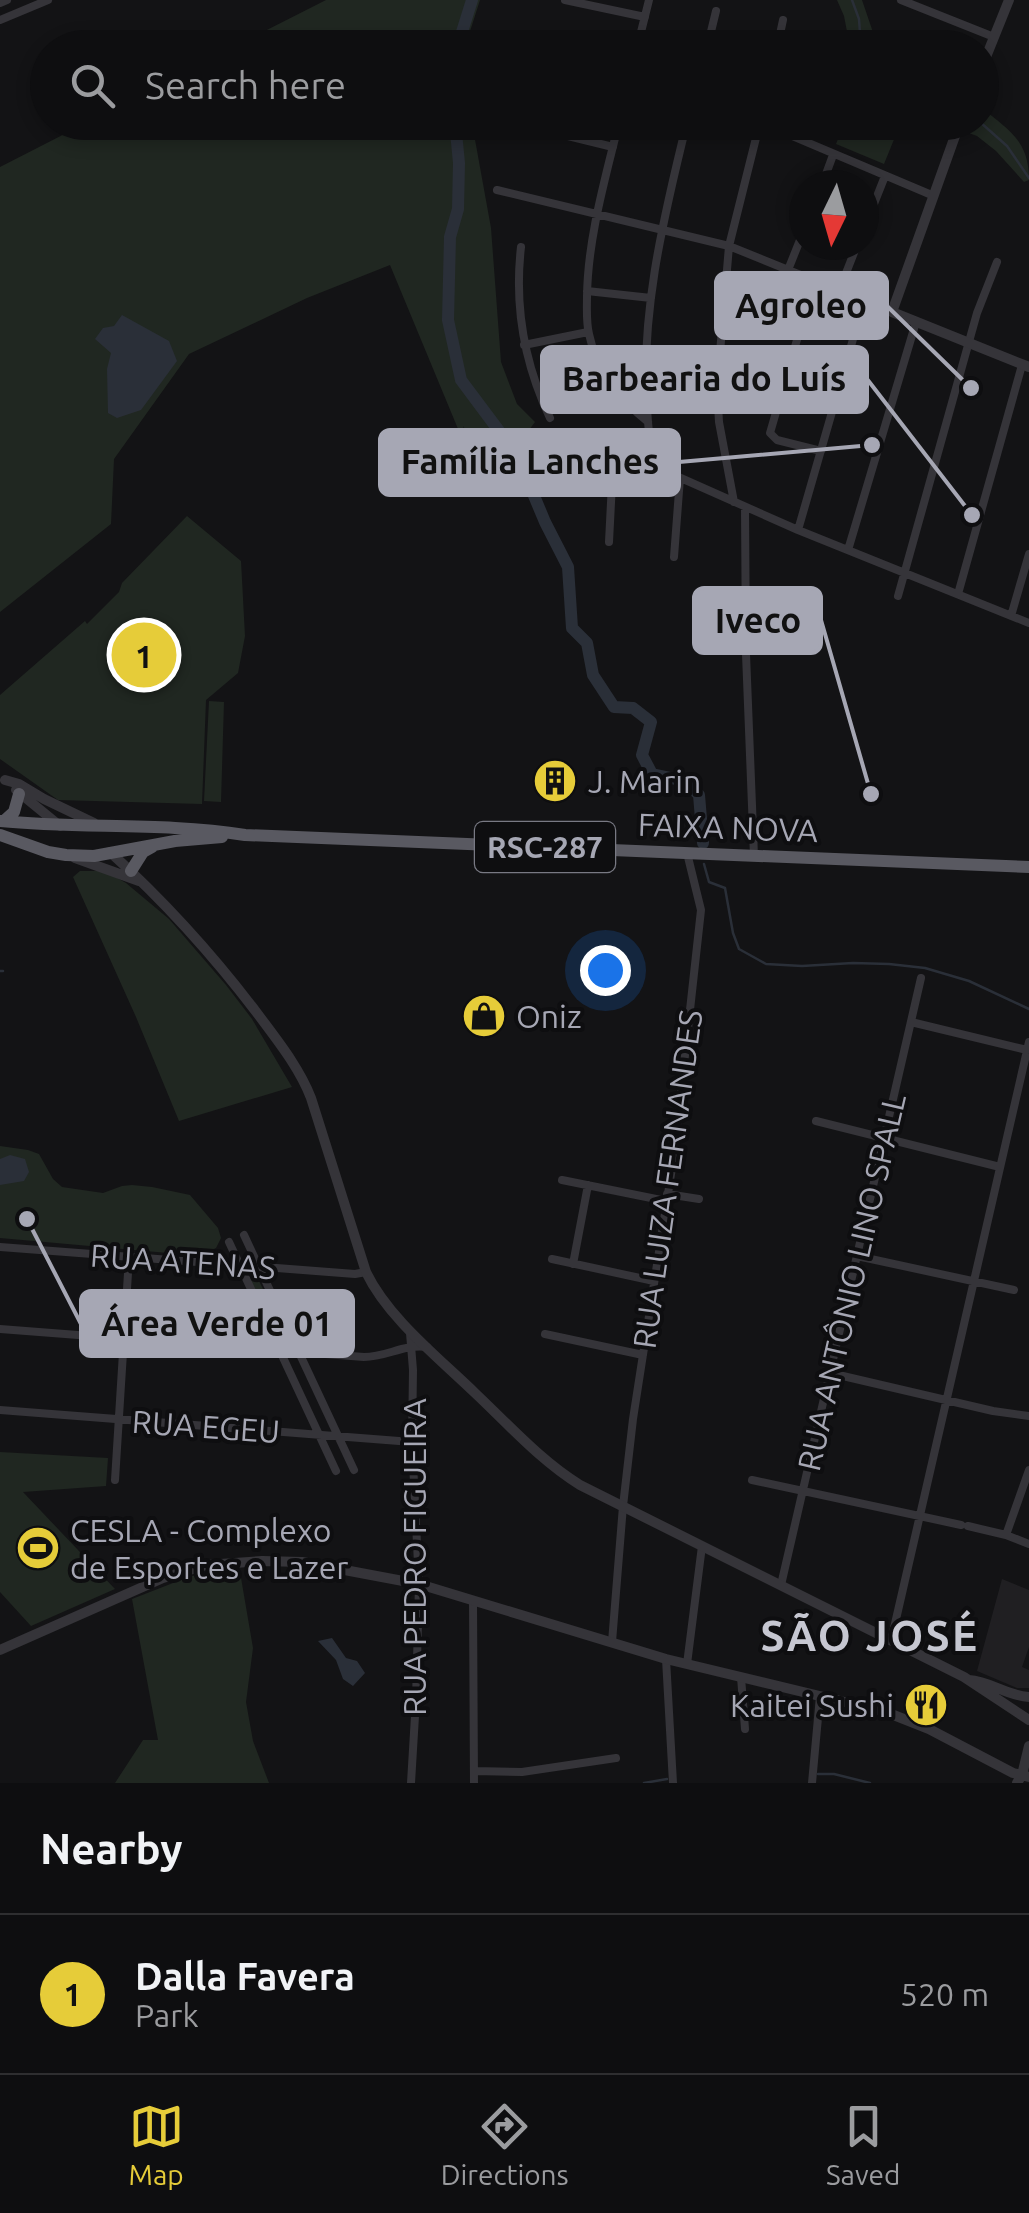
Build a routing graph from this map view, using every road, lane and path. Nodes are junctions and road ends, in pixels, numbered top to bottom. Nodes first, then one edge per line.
1 (48, 0) edge
2 (565, 0) edge
3 (649, 0) edge
4 (901, 0) edge
5 (1008, 0) edge
6 (716, 11) dead end
7 (645, 17) junction
8 (0, 20) edge
9 (783, 20) dead end
10 (642, 30) edge
11 (711, 30) edge
12 (781, 30) edge
13 (978, 30) edge
14 (996, 30) edge
15 (587, 140) edge
16 (614, 140) edge
17 (684, 140) edge
18 (756, 140) edge
19 (799, 140) edge
20 (954, 140) edge
21 (613, 146) junction
22 (833, 155) junction
23 (828, 170) edge
24 (885, 176) junction
25 (497, 190) dead end
26 (879, 191) edge
27 (934, 196) junction
28 (596, 216) junction
29 (663, 231) junction
30 (729, 246) junction
31 (521, 247) dead end
32 (792, 260) edge
33 (851, 260) edge
34 (997, 262) dead end
35 (788, 270) junction
36 (814, 281) junction
37 (587, 291) junction
38 (839, 291) junction
39 (650, 298) junction
40 (864, 301) junction
41 (892, 312) junction
42 (916, 322) junction
43 (588, 332) junction
44 (968, 343) junction
45 (524, 345) junction
46 (1026, 366) edge
47 (550, 418) dead end
48 (648, 422) junction
49 (821, 451) junction
50 (557, 457) dead end
51 (613, 463) junction
52 (656, 468) junction
53 (680, 478) junction
54 (734, 503) junction
55 (745, 508) junction
56 (798, 530) junction
57 (609, 542) dead end
58 (848, 550) junction
59 (1029, 554) edge
60 (674, 557) dead end
61 (904, 573) junction
62 (958, 594) junction
63 (898, 596) dead end
64 (1011, 616) junction
65 (1029, 623) edge
66 (3, 778) edge
67 (19, 794) junction
68 (1, 826) edge
69 (60, 826) junction
70 (100, 826) junction
71 (245, 835) junction
72 (157, 844) junction
73 (110, 852) junction
74 (686, 853) junction
75 (66, 855) junction
76 (754, 856) junction
77 (1029, 867) edge
78 (135, 876) junction
79 (921, 978) dead end
80 (911, 1022) junction
81 (1028, 1046) edge
82 (816, 1121) dead end
83 (884, 1138) junction
84 (1000, 1167) junction
85 (562, 1180) dead end
86 (588, 1185) junction
87 (667, 1198) junction
88 (699, 1199) dead end
89 (244, 1236) dead end
90 (230, 1242) dead end
91 (0, 1247) edge
92 (857, 1256) junction
93 (128, 1257) junction
94 (552, 1259) dead end
95 (573, 1264) junction
96 (241, 1266) junction
97 (259, 1267) junction
98 (366, 1272) junction
99 (654, 1281) junction
100 (974, 1281) junction
101 (1014, 1290) dead end
102 (0, 1329) edge
103 (410, 1330) junction
104 (545, 1334) dead end
105 (124, 1338) junction
106 (411, 1345) junction
107 (427, 1347) junction
108 (279, 1351) junction
109 (298, 1352) junction
110 (643, 1355) junction
111 (830, 1372) junction
112 (947, 1400) junction
113 (0, 1410) edge
114 (1029, 1416) edge
115 (118, 1420) junction
116 (319, 1435) junction
117 (337, 1436) junction
118 (412, 1442) junction
119 (354, 1470) dead end
120 (1029, 1470) edge
121 (336, 1471) dead end
122 (115, 1480) dead end
123 (752, 1480) dead end
124 (803, 1490) junction
125 (623, 1506) junction
126 (920, 1515) junction
127 (1006, 1535) junction
128 (1029, 1544) edge
129 (702, 1546) junction
130 (419, 1584) junction
131 (781, 1586) junction
132 (473, 1600) junction
133 (891, 1641) junction
134 (612, 1642) junction
135 (0, 1650) edge
136 (666, 1659) junction
137 (687, 1664) junction
138 (741, 1677) junction
139 (968, 1680) junction
140 (820, 1696) junction
141 (1029, 1697) edge
142 (1029, 1720) edge
143 (745, 1729) dead end
144 (1029, 1746) edge
145 (616, 1758) dead end
146 (474, 1771) junction
147 (1023, 1779) edge
148 (411, 1783) edge
149 (474, 1783) edge
150 (673, 1783) edge
151 (812, 1783) edge

1 - 8 street
2 - 7 street
3 - 7 street
4 - 13 street
5 - 14 street
6 - 11 street
7 - 10 street
9 - 12 street
15 - 21 street
16 - 21 street
17 - 29 street
18 - 30 street
19 - 22 street
20 - 27 street
21 - 28 street
22 - 23 street
22 - 24 street
24 - 26 street
24 - 27 street
25 - 28 street
27 - 41 street
28 - 29 street
28 - 37 street
29 - 30 street
29 - 39 street
30 - 35 street
30 - 54 street
31 - 45 street
32 - 35 street
33 - 38 street
34 - 44 street
35 - 36 street
36 - 38 street
36 - 49 street
37 - 39 street
37 - 43 street
38 - 40 street
39 - 48 street
40 - 41 street
40 - 49 street
41 - 42 street
42 - 44 street
42 - 58 street
43 - 45 street
43 - 48 street
44 - 46 street
44 - 61 street
45 - 47 street
46 - 62 street
48 - 52 street
49 - 56 street
50 - 51 street
51 - 52 street
51 - 57 street
52 - 53 street
53 - 54 street
53 - 60 street
54 - 55 street
55 - 56 street
55 - 76 street
56 - 58 street
58 - 61 street
59 - 64 street
61 - 62 street
61 - 63 street
62 - 64 street
64 - 65 street
66 - 67 street
66 - 70 street
67 - 68 highway
67 - 69 street
68 - 69 highway, FAIXA NOVA / RSC-287
68 - 75 highway, FAIXA NOVA / RSC-287
69 - 70 highway, FAIXA NOVA / RSC-287
69 - 75 highway
70 - 71 highway, FAIXA NOVA / RSC-287
70 - 73 highway
71 - 72 highway, FAIXA NOVA / RSC-287
71 - 74 highway, FAIXA NOVA / RSC-287
72 - 73 highway, FAIXA NOVA / RSC-287
72 - 78 highway
73 - 75 highway, FAIXA NOVA / RSC-287
73 - 78 street
74 - 76 highway, FAIXA NOVA / RSC-287
74 - 87 street, RUA LUIZA FERNANDES
75 - 78 street
76 - 77 highway, FAIXA NOVA / RSC-287
78 - 98 street
79 - 80 street, RUA ANTÔNIO LINO SPALL
80 - 81 street
80 - 83 street, RUA ANTÔNIO LINO SPALL
81 - 84 street
82 - 83 street
83 - 84 street
83 - 92 street, RUA ANTÔNIO LINO SPALL
84 - 100 street
85 - 86 street
86 - 87 street
86 - 95 street
87 - 88 street
87 - 99 street, RUA LUIZA FERNANDES
89 - 97 street
90 - 96 street
91 - 93 street, RUA ATENAS
92 - 100 street
92 - 111 street, RUA ANTÔNIO LINO SPALL
93 - 96 street, RUA ATENAS
93 - 105 street
94 - 95 street
95 - 99 street
96 - 97 street, RUA ATENAS
96 - 108 street
97 - 98 street, RUA ATENAS
97 - 109 street
98 - 103 street
99 - 110 street, RUA LUIZA FERNANDES
100 - 101 street
100 - 112 street
102 - 105 street
103 - 106 street, RUA PEDRO FIGUEIRA
103 - 107 street
104 - 110 street
105 - 108 street
105 - 115 street
106 - 107 street
106 - 109 street
106 - 118 street, RUA PEDRO FIGUEIRA
107 - 125 street
108 - 109 street
108 - 116 street
109 - 117 street
110 - 125 street, RUA LUIZA FERNANDES
111 - 112 street
111 - 124 street, RUA ANTÔNIO LINO SPALL
112 - 114 street
112 - 126 street
113 - 115 street, RUA EGEU
115 - 116 street, RUA EGEU
115 - 122 street
116 - 117 street, RUA EGEU
116 - 121 street
117 - 118 street, RUA EGEU
117 - 119 street
118 - 130 street, RUA PEDRO FIGUEIRA
120 - 127 street
123 - 124 street
124 - 126 street
124 - 131 street, RUA ANTÔNIO LINO SPALL
125 - 129 street
125 - 134 street, RUA LUIZA FERNANDES
126 - 127 street
126 - 133 street
127 - 128 street
129 - 131 street
129 - 137 street
130 - 132 street
130 - 135 street
130 - 148 street, RUA PEDRO FIGUEIRA
131 - 133 street
132 - 134 street
132 - 146 street
133 - 139 street
134 - 136 street
136 - 137 street
136 - 150 street
137 - 138 street
138 - 140 street
138 - 143 street
139 - 141 street
139 - 142 street
140 - 147 street
140 - 151 street
144 - 147 street
145 - 146 street
146 - 149 street

